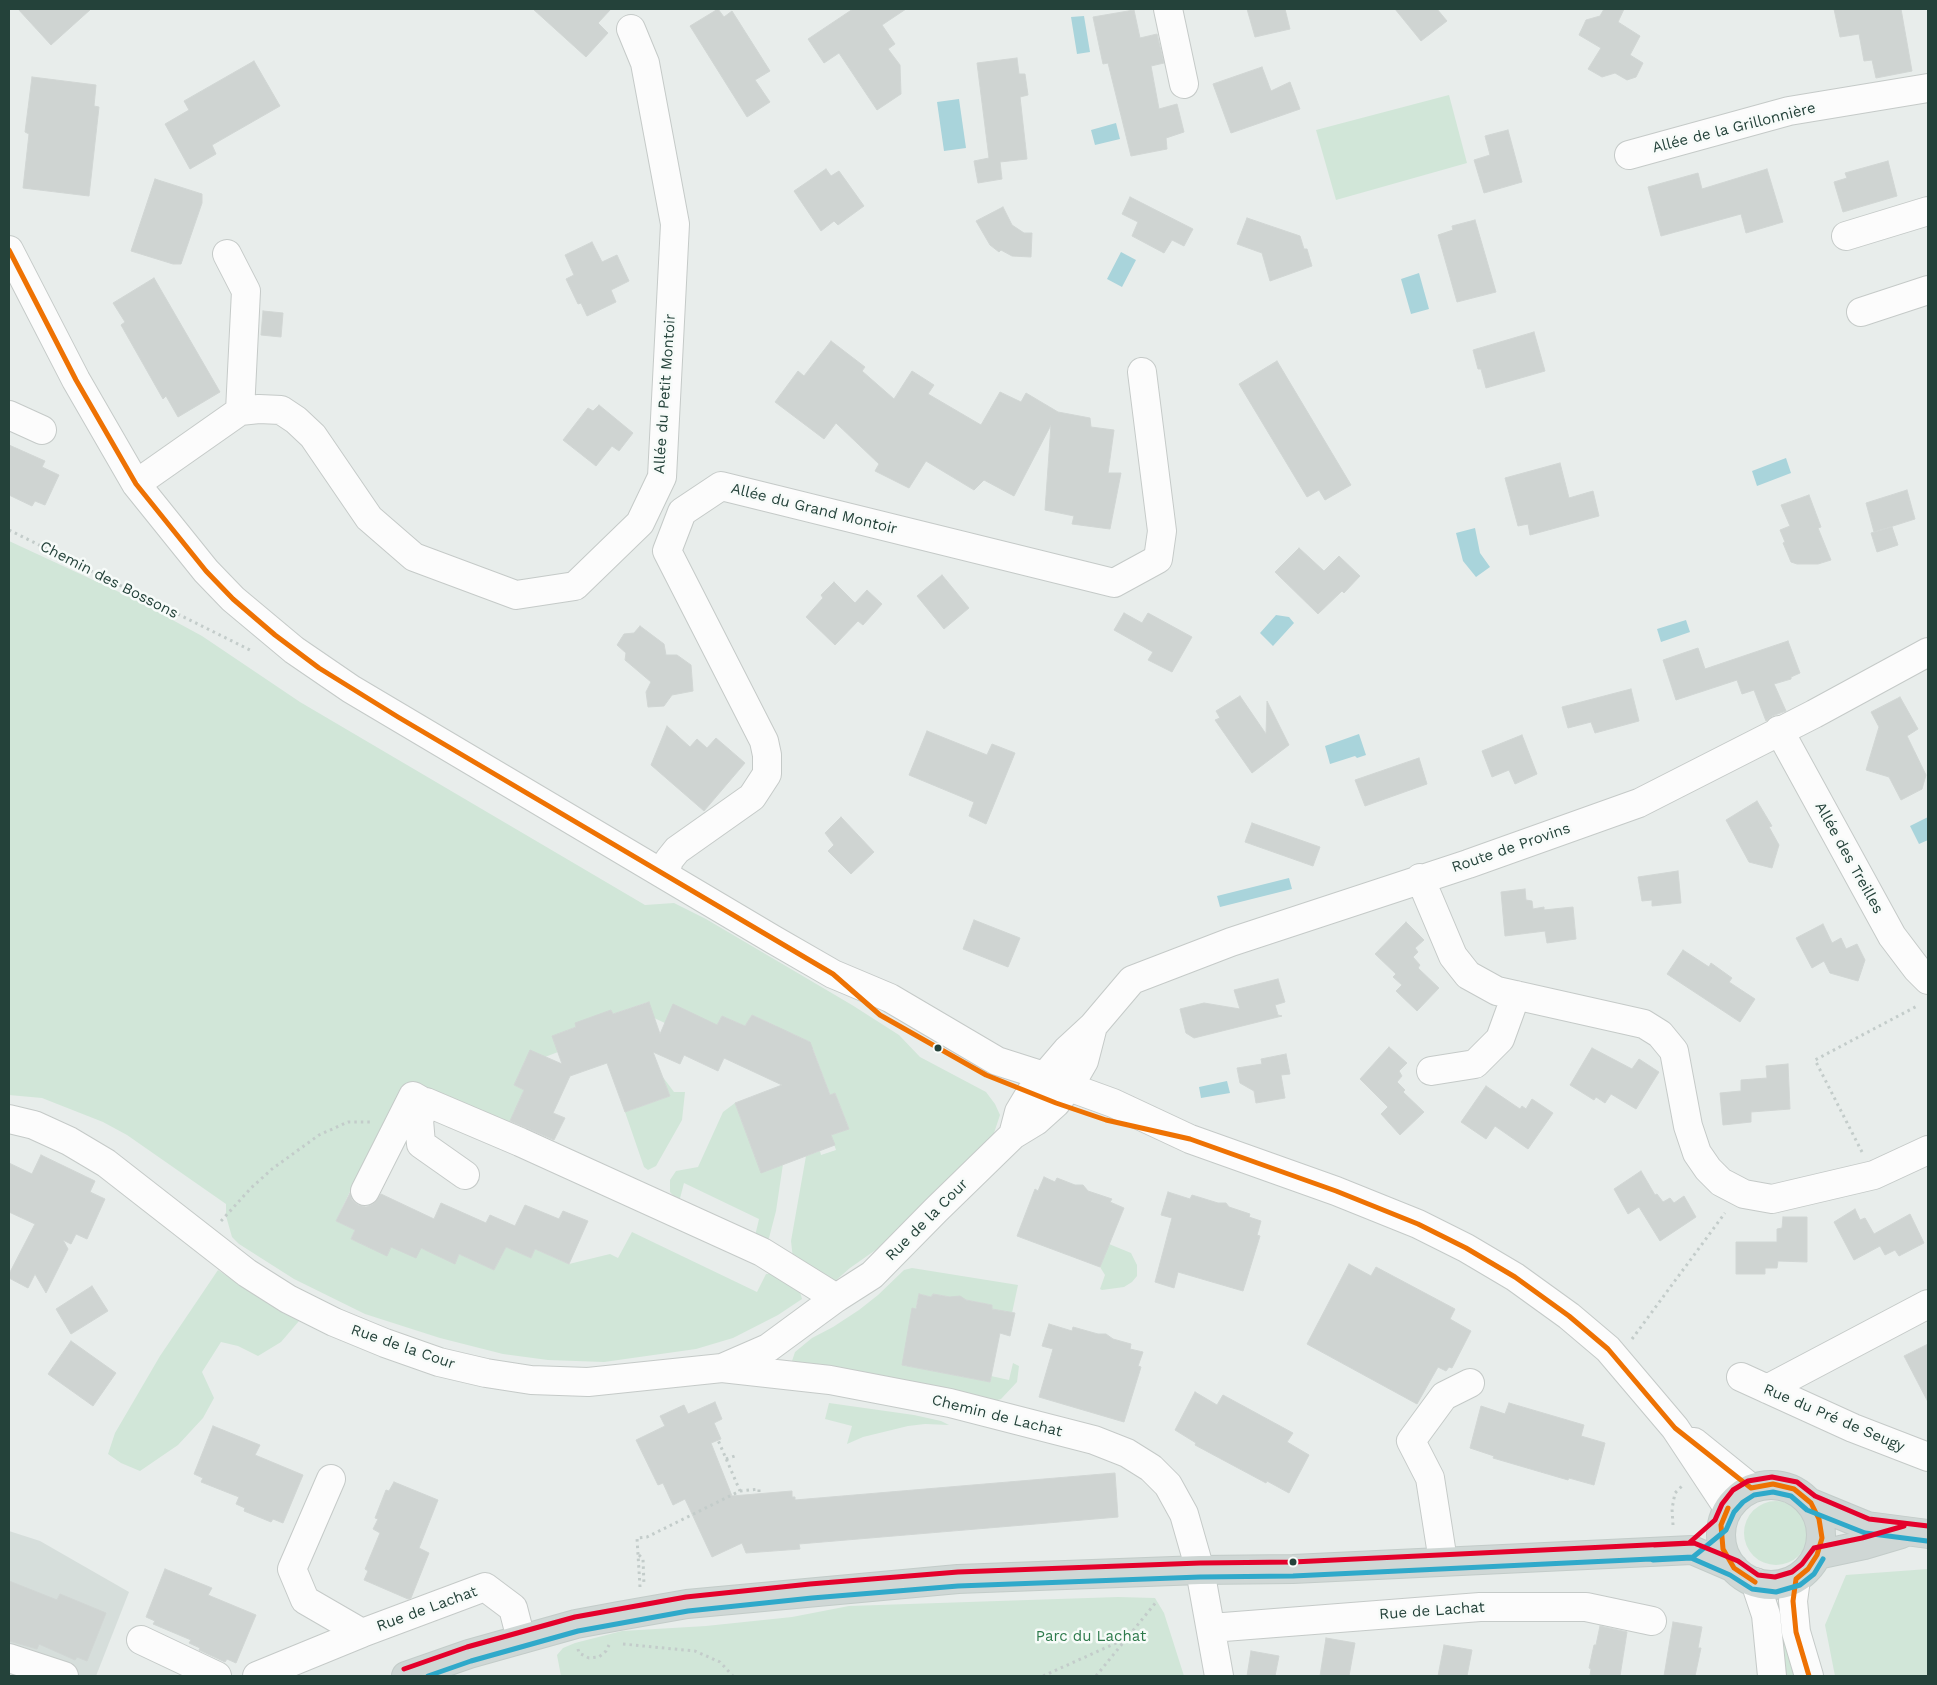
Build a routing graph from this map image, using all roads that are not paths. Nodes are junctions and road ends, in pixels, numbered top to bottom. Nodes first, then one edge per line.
1 (1168, 9) edge
2 (630, 29) dead end
3 (1184, 84) dead end
4 (1928, 88) edge
5 (1629, 155) dead end
6 (1928, 211) edge
7 (1846, 236) dead end
8 (9, 250) edge
9 (227, 254) dead end
10 (1928, 290) edge
11 (1861, 312) dead end
12 (1142, 372) dead end
13 (240, 411) junction
14 (9, 415) edge
15 (42, 430) dead end
16 (136, 484) junction
17 (1928, 652) edge
18 (1779, 730) junction
19 (665, 875) junction
20 (1420, 878) junction
21 (1924, 992) edge
22 (1516, 995) junction
23 (1093, 1026) junction
24 (1431, 1071) dead end
25 (1038, 1084) junction
26 (1062, 1095) junction
27 (426, 1102) junction
28 (9, 1119) edge
29 (1013, 1135) junction
30 (1928, 1150) edge
31 (465, 1175) dead end
32 (365, 1190) dead end
33 (836, 1298) junction
34 (1928, 1304) edge
35 (722, 1368) junction
36 (1741, 1377) dead end
37 (1470, 1382) dead end
38 (1767, 1389) junction
39 (1675, 1428) junction
40 (1928, 1457) edge
41 (331, 1479) dead end
42 (1751, 1488) junction
43 (1811, 1503) junction
44 (1725, 1517) junction
45 (1918, 1533) edge
46 (1684, 1551) junction
47 (1818, 1555) junction
48 (1444, 1561) junction
49 (1200, 1570) junction
50 (1744, 1575) junction
51 (1796, 1579) junction
52 (1652, 1621) dead end
53 (1211, 1628) junction
54 (362, 1633) junction
55 (141, 1640) dead end
56 (521, 1640) junction
57 (9, 1658) edge
58 (64, 1676) edge
59 (217, 1676) edge
60 (257, 1676) edge
61 (406, 1676) edge
62 (1219, 1676) edge
63 (1772, 1676) edge
64 (1809, 1676) edge

1 - 3 street
2 - 13 street, Allée du Petit Montoir
4 - 5 street, Allée de la Grillonnière
6 - 7 street
8 - 16 street
9 - 13 street
10 - 11 street
12 - 19 street, Allée du Grand Montoir
13 - 16 street
14 - 15 street
16 - 19 street
17 - 18 street, Route de Provins
18 - 20 street, Route de Provins
18 - 21 street, Allée des Treilles
19 - 25 street
20 - 22 street
20 - 23 street, Route de Provins
22 - 24 street
22 - 30 street
23 - 25 street, Route de Provins
23 - 26 street, Route de Provins
25 - 26 street
25 - 29 street
26 - 29 street, Rue de la Cour
26 - 39 street
27 - 31 street
27 - 32 street
27 - 33 street
28 - 35 street, Rue de la Cour
29 - 33 street, Rue de la Cour
33 - 35 street, Rue de la Cour
34 - 38 street
35 - 49 street, Chemin de Lachat
36 - 38 street, Rue du Pré de Seugy
37 - 48 street
38 - 40 street, Rue du Pré de Seugy
39 - 42 street
39 - 44 street
41 - 54 street, Rue de Lachat
42 - 43 main road
42 - 44 main road
43 - 45 main road
43 - 47 main road
44 - 46 main road
44 - 50 main road
45 - 47 main road
46 - 48 main road
46 - 50 main road
47 - 51 main road
48 - 49 main road
49 - 53 street
49 - 56 main road
50 - 51 main road
50 - 63 street
51 - 64 street
52 - 53 street, Rue de Lachat
53 - 62 street
54 - 56 street, Rue de Lachat
54 - 60 street, Rue de Lachat
55 - 59 street
56 - 61 main road
57 - 58 street

